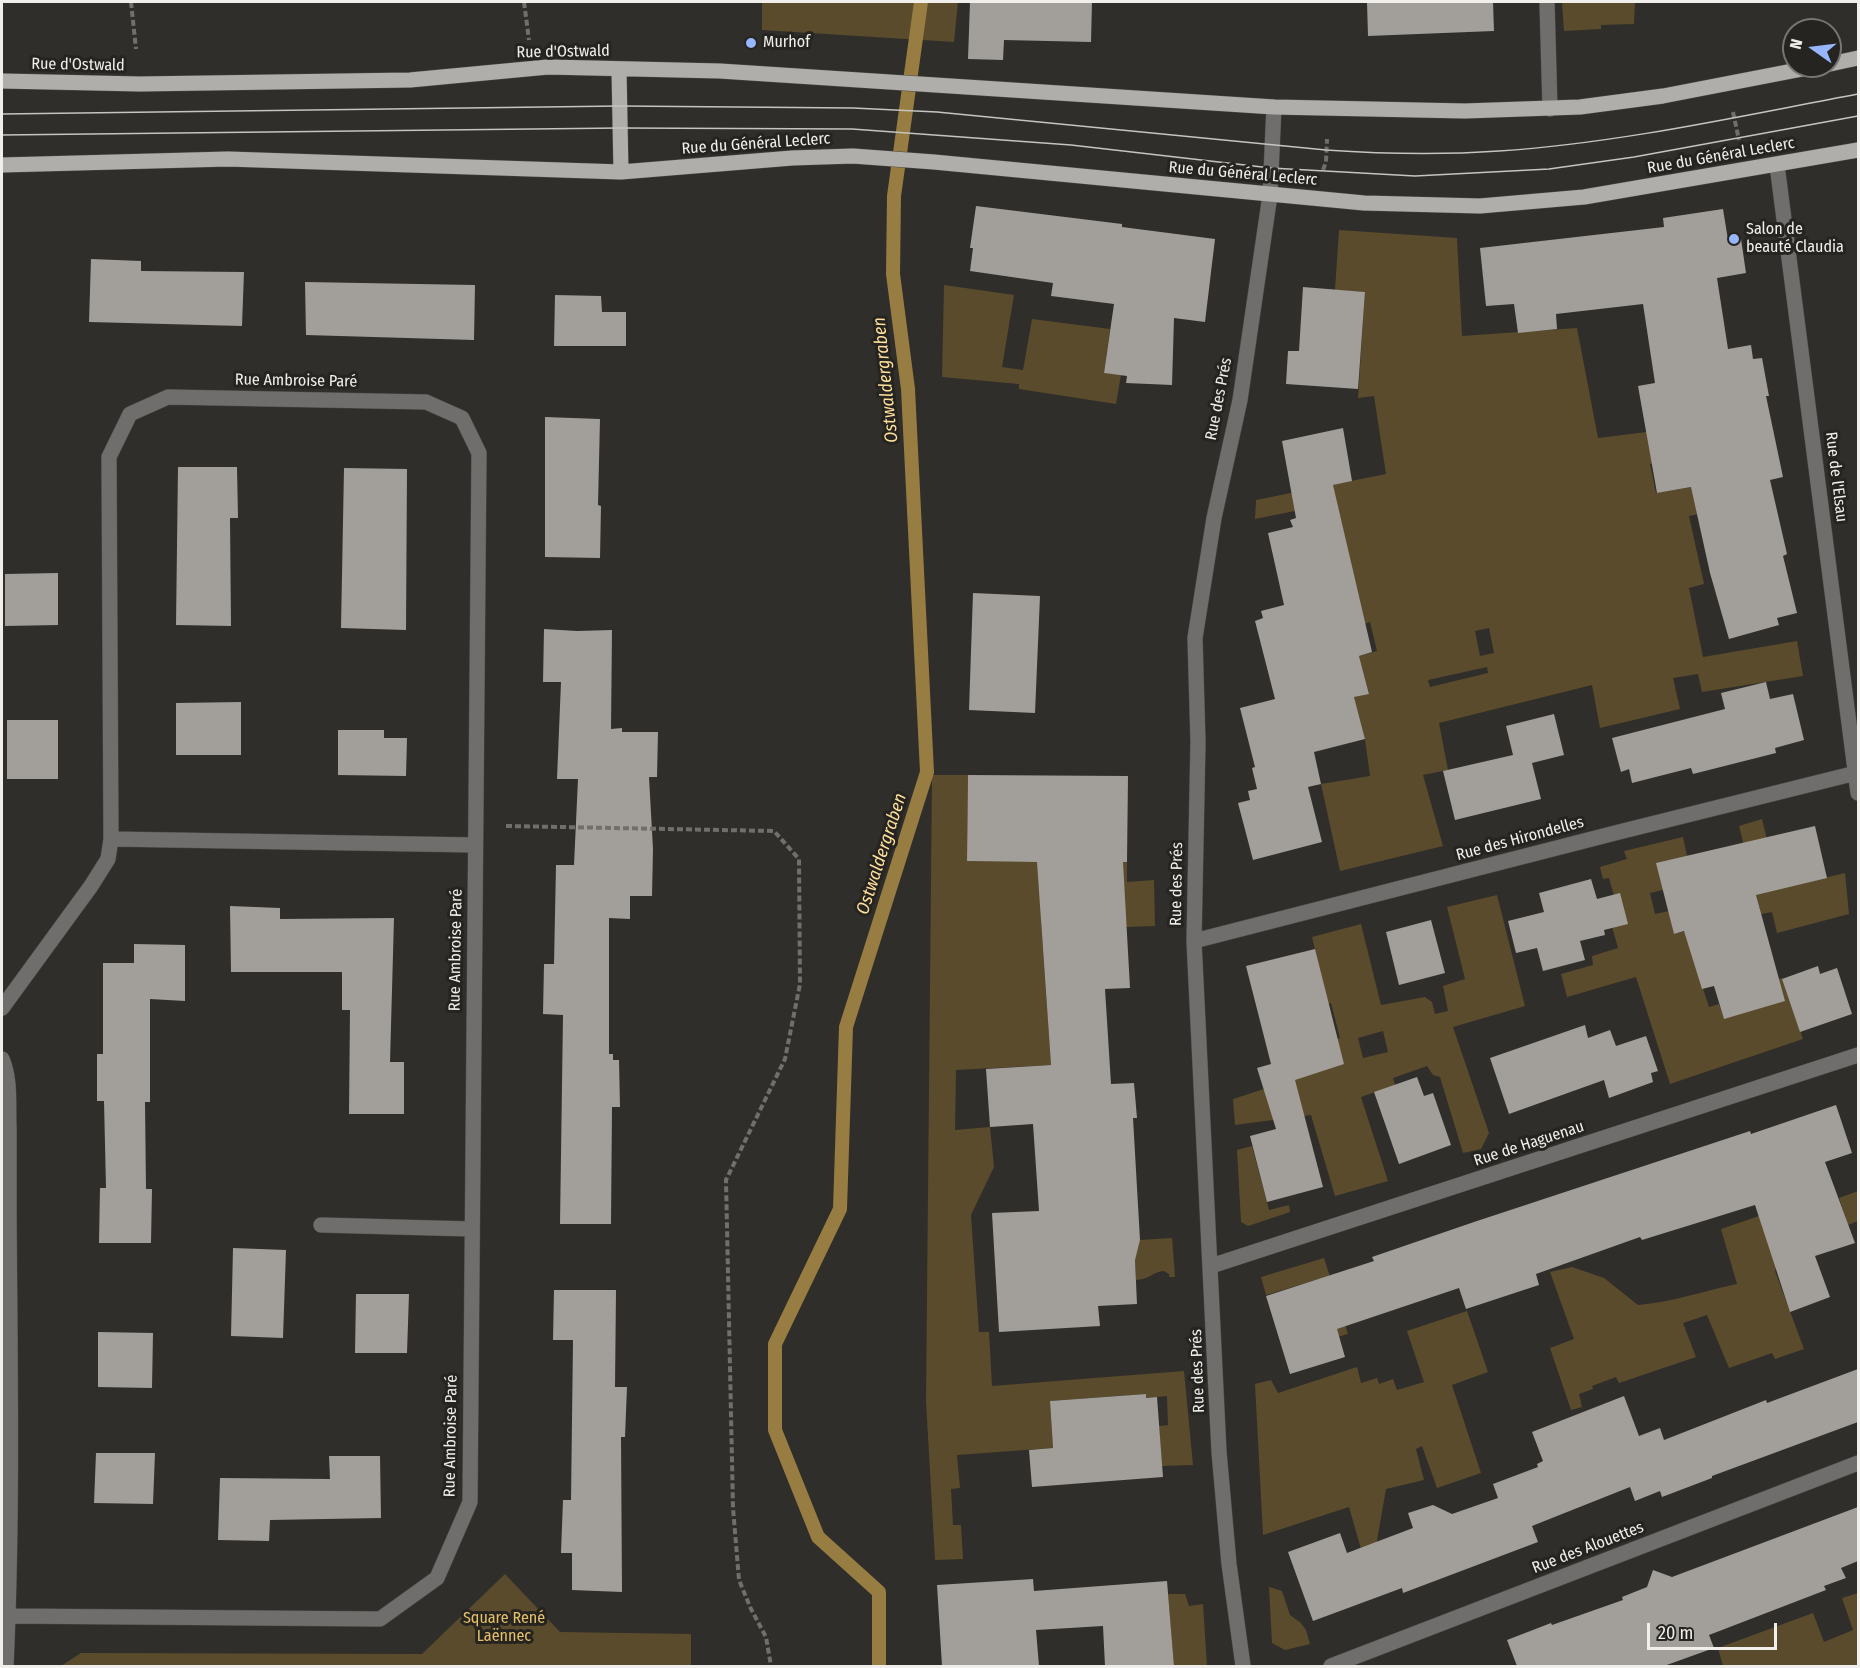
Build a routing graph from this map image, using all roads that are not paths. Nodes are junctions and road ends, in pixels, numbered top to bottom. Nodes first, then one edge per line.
1 (1547, 2) edge
2 (1858, 58) edge
3 (1842, 61) edge
4 (619, 70) junction
5 (1782, 73) edge
6 (2, 81) edge
7 (1274, 107) junction
8 (1550, 109) junction
9 (1858, 150) edge
10 (2, 165) edge
11 (1777, 165) junction
12 (621, 171) junction
13 (1270, 195) junction
14 (1856, 773) junction
15 (1858, 793) edge
16 (111, 839) junction
17 (475, 845) junction
18 (1194, 941) junction
19 (2, 1008) edge
20 (1858, 1055) edge
21 (2, 1059) edge
22 (321, 1225) dead end
23 (471, 1229) junction
24 (1211, 1266) junction
25 (1858, 1463) edge
26 (8, 1616) junction
27 (6, 1666) edge
28 (1243, 1666) edge
29 (1331, 1666) edge

1 - 8 street
2 - 3 main road
4 - 6 main road, Rue d'Ostwald
4 - 7 main road
4 - 12 main road, Rue d'Ostwald
5 - 8 main road
7 - 8 main road
7 - 13 street, Rue des Prés
9 - 11 main road, Rue du Général Leclerc
10 - 12 main road
11 - 13 main road, Rue du Général Leclerc
11 - 14 street, Rue de l'Elsau
12 - 13 main road, Rue du Général Leclerc
13 - 18 street, Rue des Prés
14 - 15 street, Rue de l'Elsau
14 - 18 street, Rue des Hirondelles
16 - 17 street
16 - 17 street, Rue Ambroise Paré
16 - 19 street, Rue Ambroise Paré
17 - 23 street, Rue Ambroise Paré
18 - 24 street, Rue des Prés
20 - 24 street, Rue de Haguenau
21 - 26 street
22 - 23 street
23 - 26 street, Rue Ambroise Paré
24 - 28 street, Rue des Prés
25 - 29 street, Rue des Alouettes
26 - 27 street

